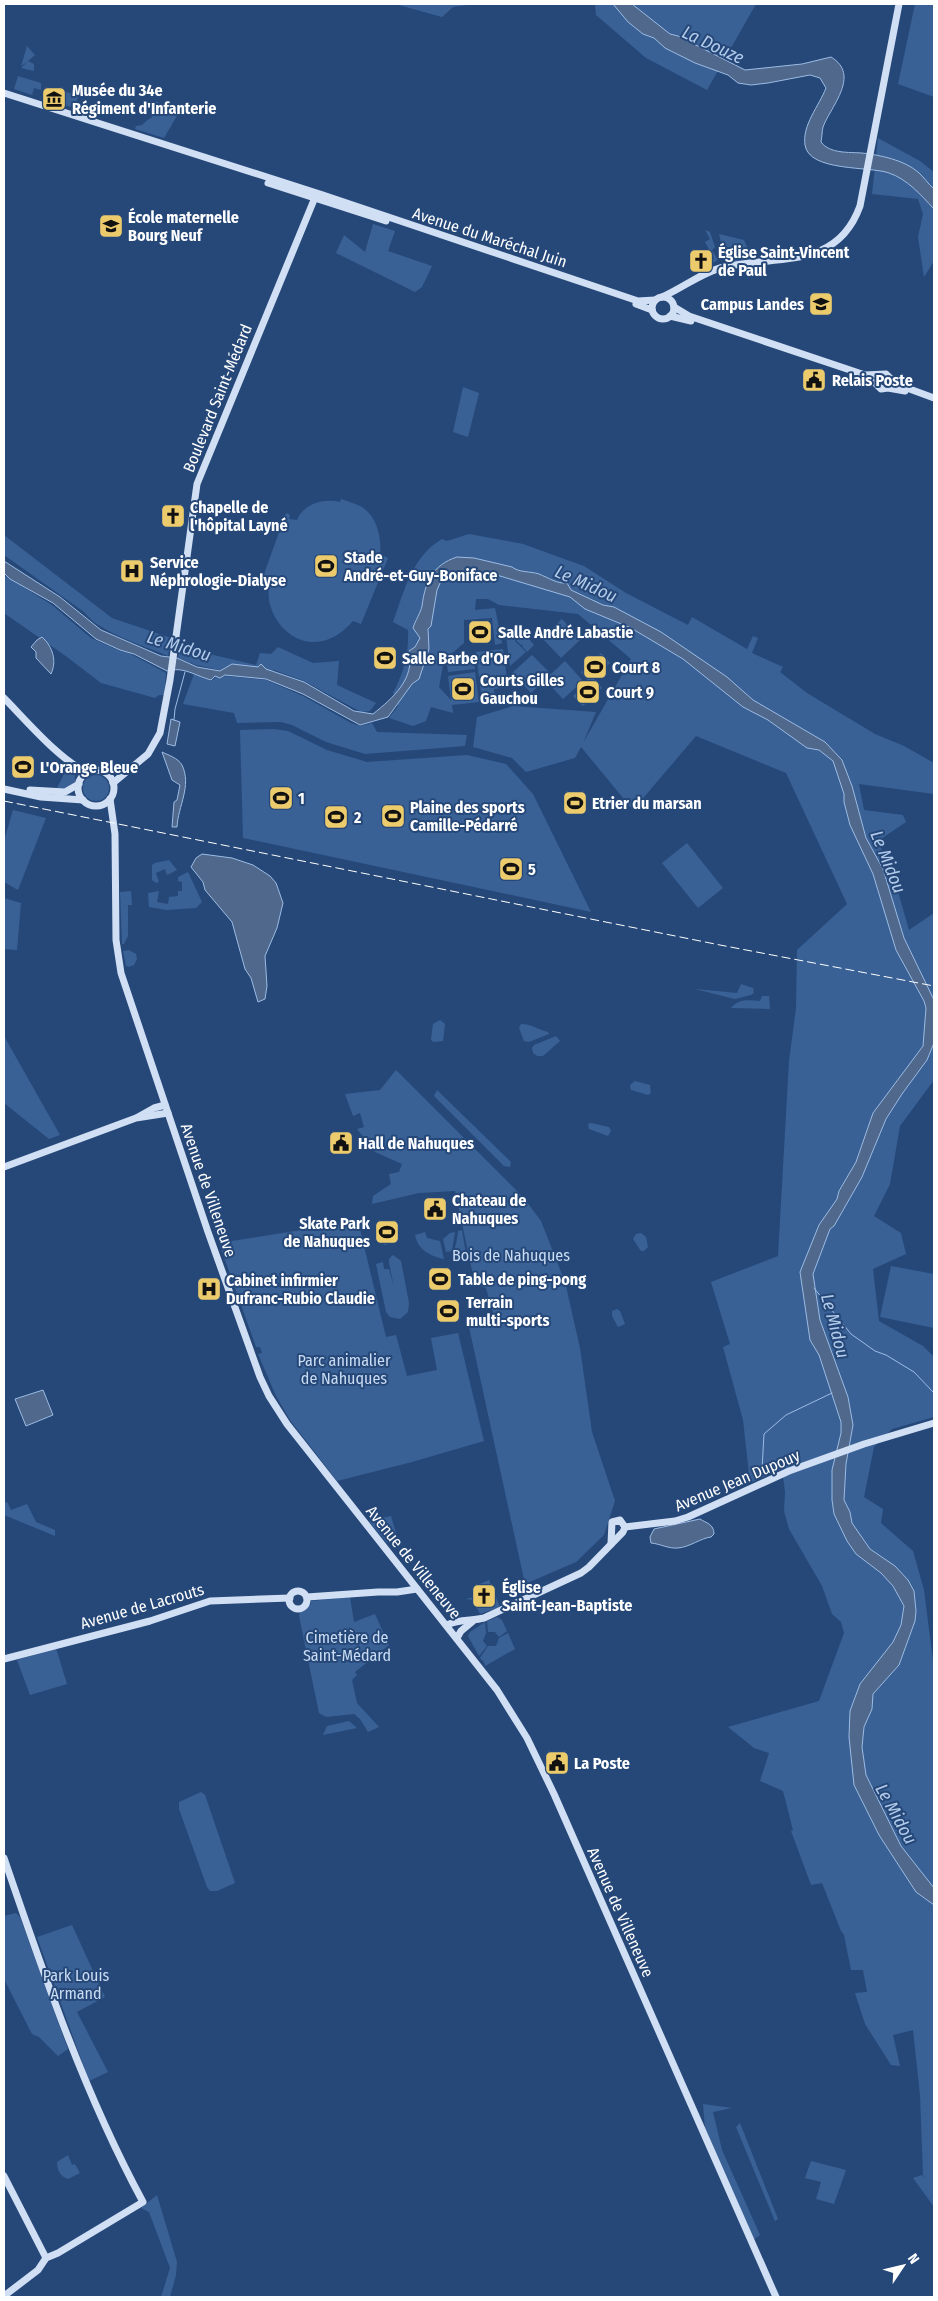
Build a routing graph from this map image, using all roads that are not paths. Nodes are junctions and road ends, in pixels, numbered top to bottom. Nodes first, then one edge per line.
1 (899, 4) edge
2 (4, 93) edge
3 (4, 97) edge
4 (316, 196) junction
5 (680, 289) junction
6 (659, 299) junction
7 (673, 305) junction
8 (652, 310) junction
9 (670, 316) junction
10 (879, 375) junction
11 (892, 380) junction
12 (875, 383) junction
13 (888, 388) junction
14 (934, 398) edge
15 (4, 698) edge
16 (66, 758) junction
17 (132, 768) junction
18 (88, 772) junction
19 (108, 774) junction
20 (80, 782) junction
21 (114, 783) junction
22 (4, 787) edge
23 (110, 799) junction
24 (84, 800) junction
25 (101, 804) junction
26 (114, 823) junction
27 (160, 1092) junction
28 (165, 1105) junction
29 (154, 1108) junction
30 (168, 1113) junction
31 (136, 1118) junction
32 (4, 1167) edge
33 (934, 1422) edge
34 (626, 1527) junction
35 (616, 1533) junction
36 (417, 1589) junction
37 (307, 1597) junction
38 (290, 1598) junction
39 (474, 1621) junction
40 (447, 1625) junction
41 (457, 1638) junction
42 (4, 1659) edge
43 (4, 1858) edge
44 (4, 2176) edge
45 (46, 2258) junction
46 (4, 2296) edge
47 (776, 2297) edge

1 - 5 main road
2 - 4 main road
3 - 4 main road
4 - 6 main road, Avenue du Maréchal Juin
4 - 8 main road, Avenue du Maréchal Juin
4 - 17 main road, Boulevard Saint-Médard
5 - 6 main road
5 - 7 main road
6 - 7 main road
6 - 8 main road
7 - 9 main road
7 - 10 main road
8 - 9 main road
9 - 12 main road
10 - 11 main road
10 - 12 main road
11 - 13 main road
11 - 14 main road
12 - 13 main road
13 - 14 main road
15 - 16 main road
16 - 18 main road
16 - 20 main road
17 - 19 main road
17 - 21 main road, Boulevard Saint-Médard
18 - 19 main road
18 - 20 main road
19 - 21 main road
20 - 22 main road
20 - 24 main road
21 - 23 main road
22 - 24 main road
23 - 25 main road
23 - 26 main road, Avenue de Villeneuve
24 - 25 main road
25 - 26 main road
26 - 27 main road, Avenue de Villeneuve
27 - 28 main road, Avenue de Villeneuve
27 - 29 main road
28 - 29 main road
28 - 30 main road, Avenue de Villeneuve
29 - 31 main road
30 - 31 main road
30 - 36 main road, Avenue de Villeneuve
31 - 32 main road
33 - 34 main road, Avenue Jean Dupouy
34 - 35 main road
34 - 35 main road
35 - 39 main road
36 - 37 main road
36 - 40 main road, Avenue de Villeneuve
37 - 38 main road
37 - 38 main road
38 - 42 main road, Avenue de Lacrouts
39 - 40 main road
39 - 41 main road
40 - 41 main road, Avenue de Villeneuve
41 - 47 main road, Avenue de Villeneuve
43 - 45 main road
44 - 45 main road
45 - 46 main road

